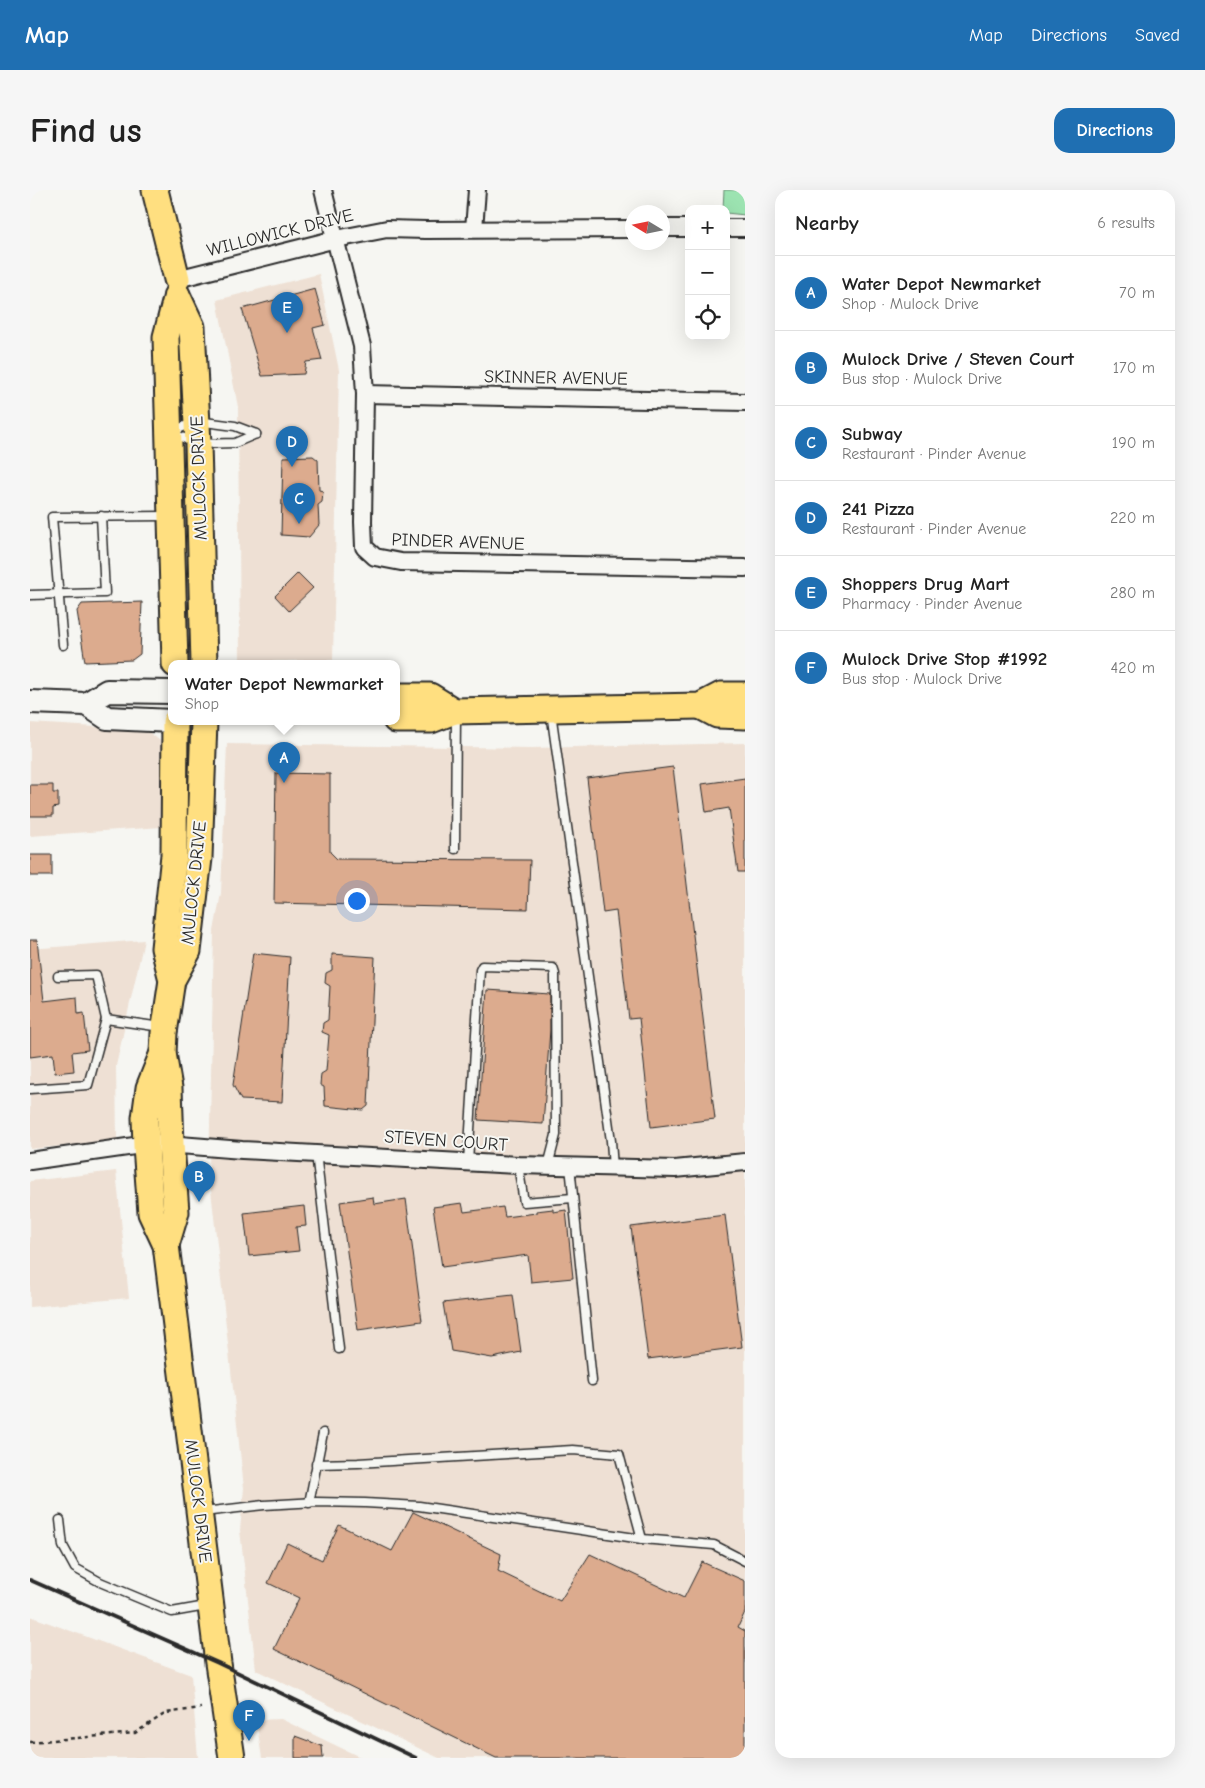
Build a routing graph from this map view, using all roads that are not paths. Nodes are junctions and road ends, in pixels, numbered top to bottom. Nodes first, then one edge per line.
1 (154, 190) edge
2 (323, 190) edge
3 (477, 190) edge
4 (670, 228) edge
5 (685, 228) edge
6 (730, 228) edge
7 (745, 228) edge
8 (474, 229) junction
9 (625, 229) edge
10 (336, 239) junction
11 (177, 287) junction
12 (365, 394) junction
13 (745, 402) edge
14 (170, 432) junction
15 (198, 433) junction
16 (101, 516) junction
17 (172, 516) junction
18 (745, 568) edge
19 (58, 594) junction
20 (30, 595) edge
21 (63, 645) dead end
22 (175, 660) edge
23 (204, 660) edge
24 (168, 692) edge
25 (400, 696) edge
26 (745, 696) edge
27 (30, 702) edge
28 (86, 704) junction
29 (700, 706) junction
30 (550, 709) junction
31 (455, 711) junction
32 (745, 716) edge
33 (400, 720) edge
34 (168, 721) edge
35 (173, 725) edge
36 (204, 725) edge
37 (455, 849) dead end
38 (58, 976) dead end
39 (172, 980) junction
40 (106, 1019) junction
41 (164, 1028) junction
42 (162, 1053) junction
43 (30, 1089) edge
44 (171, 1144) junction
45 (146, 1146) junction
46 (316, 1154) junction
47 (30, 1160) edge
48 (468, 1162) junction
49 (745, 1162) edge
50 (518, 1165) junction
51 (548, 1166) junction
52 (570, 1166) junction
53 (613, 1168) junction
54 (573, 1198) junction
55 (166, 1245) junction
56 (339, 1349) dead end
57 (592, 1381) dead end
58 (323, 1432) dead end
59 (316, 1464) junction
60 (309, 1502) junction
61 (199, 1513) junction
62 (60, 1520) dead end
63 (642, 1539) junction
64 (745, 1561) edge
65 (210, 1605) junction
66 (232, 1758) edge

1 - 11 main road, MULOCK DRIVE
2 - 10 street, PINDER AVENUE
3 - 8 street
4 - 5 street
6 - 7 street
8 - 9 street, WILLOWICK DRIVE
8 - 10 street, WILLOWICK DRIVE
10 - 11 street, WILLOWICK DRIVE
10 - 12 street, PINDER AVENUE
11 - 14 main road, MULOCK DRIVE
11 - 15 main road, MULOCK DRIVE
12 - 13 street, SKINNER AVENUE
12 - 18 street, PINDER AVENUE
14 - 15 lane
14 - 15 lane
14 - 17 main road, MULOCK DRIVE
15 - 15 lane
15 - 23 main road, MULOCK DRIVE
16 - 17 lane
16 - 19 lane
16 - 19 lane
17 - 22 main road, MULOCK DRIVE
19 - 20 lane
19 - 21 lane
24 - 28 main road
25 - 31 main road
26 - 29 main road
27 - 28 main road
28 - 34 main road
29 - 30 main road
29 - 32 main road
30 - 31 main road
30 - 53 lane
31 - 33 main road
31 - 37 lane
35 - 39 main road, MULOCK DRIVE
36 - 39 main road, MULOCK DRIVE
38 - 40 lane
39 - 41 main road, MULOCK DRIVE
40 - 41 lane
40 - 43 lane
41 - 42 main road, MULOCK DRIVE
42 - 44 main road, MULOCK DRIVE
42 - 45 main road, MULOCK DRIVE
44 - 45 street, STEVEN COURT
44 - 46 street, STEVEN COURT
44 - 55 main road, MULOCK DRIVE
45 - 47 street, STEVEN COURT
45 - 55 main road, MULOCK DRIVE
46 - 48 street, STEVEN COURT
46 - 56 lane
48 - 50 street, STEVEN COURT
48 - 51 lane
49 - 53 street, STEVEN COURT
50 - 51 street, STEVEN COURT
50 - 54 lane
51 - 52 street, STEVEN COURT
52 - 53 street, STEVEN COURT
52 - 54 lane
54 - 57 lane
55 - 61 main road, MULOCK DRIVE
58 - 59 lane
59 - 60 lane
59 - 63 lane
60 - 61 lane
60 - 63 lane
61 - 65 main road, MULOCK DRIVE
62 - 65 lane
63 - 64 lane
65 - 66 main road, MULOCK DRIVE

